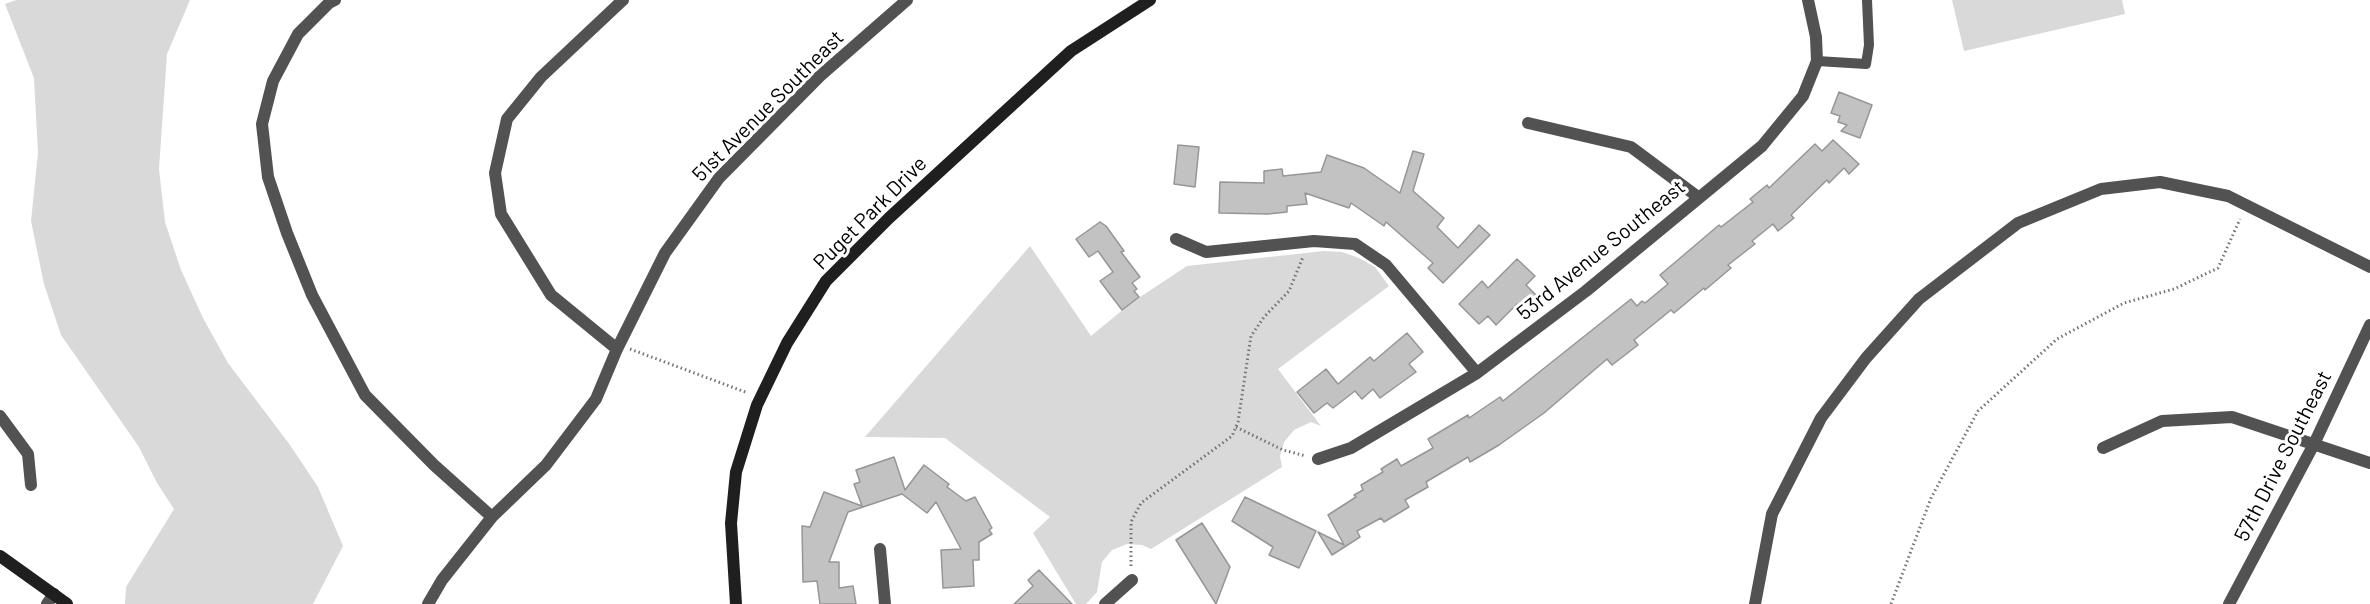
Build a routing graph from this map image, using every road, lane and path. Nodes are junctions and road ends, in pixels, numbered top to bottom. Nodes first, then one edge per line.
1 (623, 0) edge
2 (907, 0) edge
3 (1150, 0) edge
4 (1808, 0) edge
5 (1867, 0) edge
6 (330, 1) edge
7 (1817, 61) junction
8 (1528, 123) dead end
9 (1698, 197) junction
10 (2246, 206) junction
11 (1176, 239) dead end
12 (1308, 242) junction
13 (2370, 267) edge
14 (2370, 326) edge
15 (618, 347) junction
16 (1477, 373) junction
17 (761, 398) junction
18 (0, 416) edge
19 (1236, 427) junction
20 (2314, 444) junction
21 (2103, 448) dead end
22 (1318, 459) joint
23 (2370, 463) edge
24 (32, 485) dead end
25 (492, 517) junction
26 (880, 549) dead end
27 (0, 556) edge
28 (1132, 580) joint
29 (51, 599) edge
30 (67, 604) edge
31 (428, 604) edge
32 (736, 604) edge
33 (885, 604) edge
34 (1105, 604) edge
35 (1755, 604) edge
36 (1891, 604) edge
37 (2229, 604) edge

1 - 15 street
2 - 15 street, 51st Avenue Southeast
3 - 17 street, Puget Park Drive
4 - 7 street, 53rd Avenue Southeast
5 - 7 lane
6 - 25 street
7 - 9 street, 53rd Avenue Southeast
8 - 9 street
9 - 16 street, 53rd Avenue Southeast
10 - 13 street
10 - 35 street
10 - 36 path
11 - 12 street
12 - 16 street
12 - 19 path
14 - 20 street, 57th Drive Southeast
15 - 17 path
15 - 25 street, 51st Avenue Southeast
16 - 22 street, 53rd Avenue Southeast
17 - 32 street, Puget Park Drive
18 - 24 street
19 - 22 path
19 - 28 path
20 - 21 street
20 - 23 street
20 - 37 street, 57th Drive Southeast
25 - 31 street, 51st Avenue Southeast
26 - 33 street
27 - 29 street
28 - 34 street
29 - 30 street

